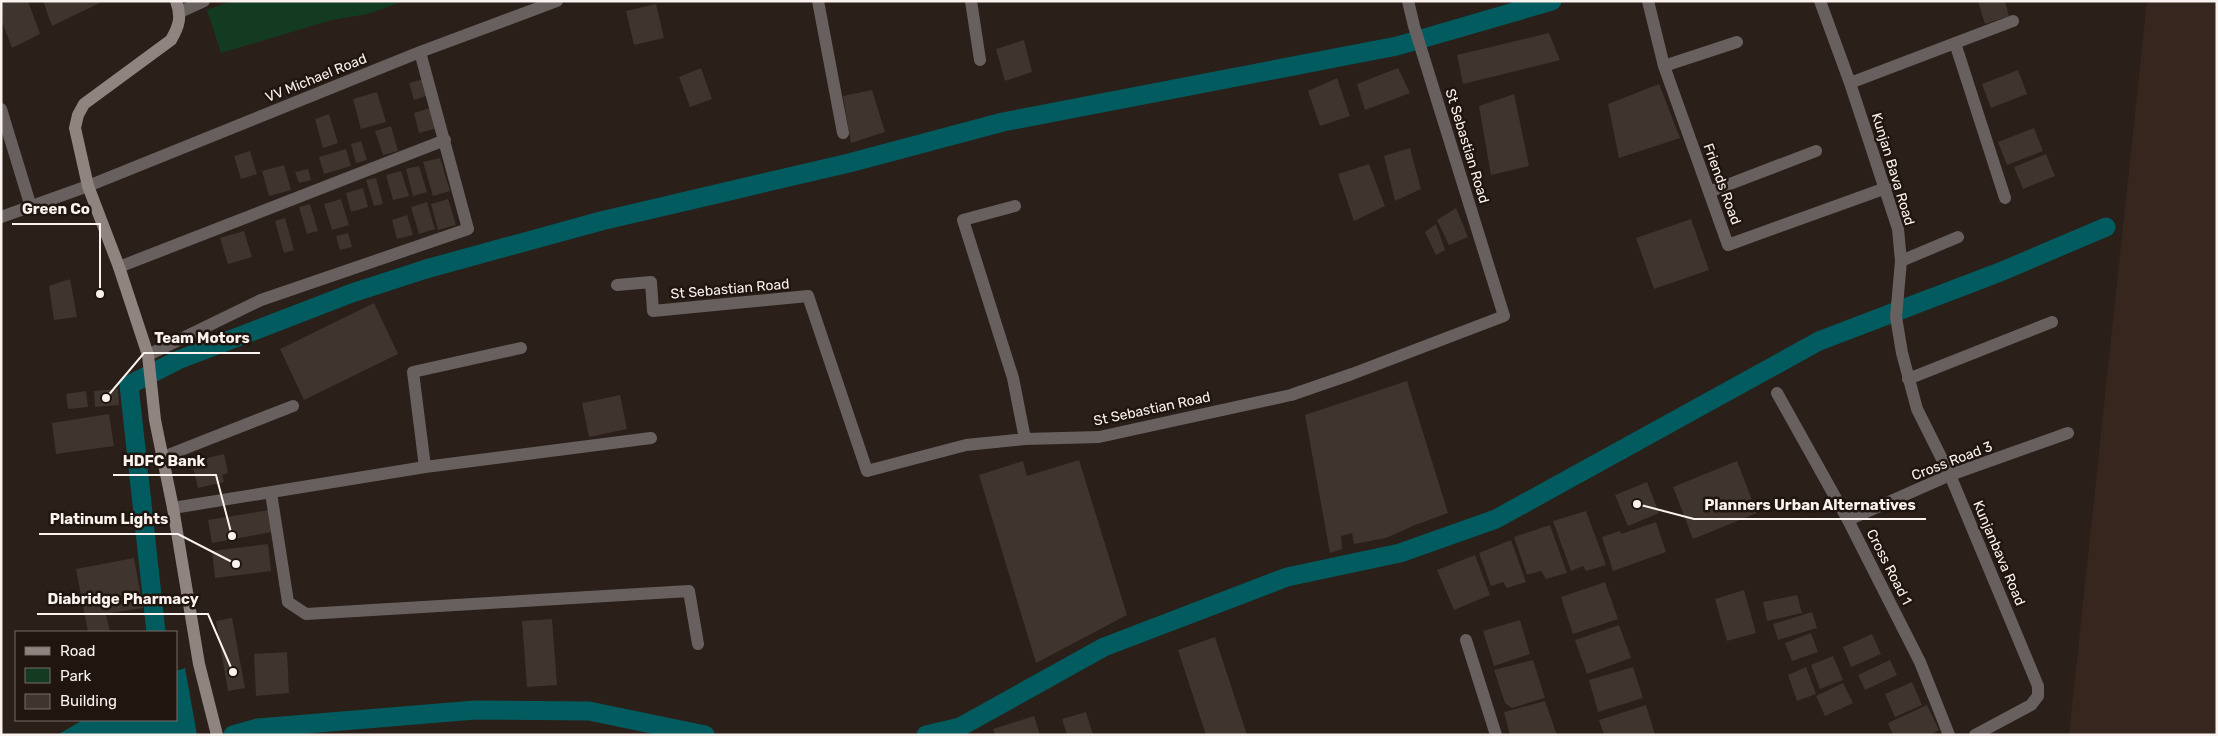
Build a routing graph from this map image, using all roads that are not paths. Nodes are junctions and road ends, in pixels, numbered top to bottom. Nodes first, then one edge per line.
1 (204, 1) edge
2 (557, 1) edge
3 (818, 1) edge
4 (971, 1) edge
5 (1408, 1) edge
6 (1648, 1) edge
7 (1820, 1) edge
8 (178, 7) edge
9 (2013, 21) dead end
10 (1737, 42) dead end
11 (1954, 43) junction
12 (420, 52) junction
13 (980, 60) dead end
14 (1664, 66) junction
15 (1850, 83) junction
16 (1, 109) edge
17 (843, 133) dead end
18 (445, 140) junction
19 (1816, 152) dead end
20 (88, 186) junction
21 (1886, 188) junction
22 (1709, 192) junction
23 (2005, 198) dead end
24 (1015, 206) dead end
25 (31, 207) junction
26 (1, 217) edge
27 (1958, 236) dead end
28 (1901, 261) junction
29 (119, 267) junction
30 (617, 284) dead end
31 (2052, 322) dead end
32 (521, 348) dead end
33 (1902, 353) joint
34 (148, 355) junction
35 (1908, 379) junction
36 (1777, 393) dead end
37 (293, 406) dead end
38 (2068, 434) dead end
39 (651, 438) dead end
40 (1025, 439) junction
41 (163, 457) junction
42 (426, 467) junction
43 (1950, 475) junction
44 (271, 493) junction
45 (173, 508) junction
46 (1848, 520) junction
47 (1466, 640) dead end
48 (698, 644) dead end
49 (217, 735) edge
50 (1496, 735) edge
51 (1949, 735) edge
52 (1975, 735) edge

1 - 8 street
2 - 12 street, VV Michael Road
3 - 17 street
4 - 13 street
5 - 40 street, St Sebastian Road
6 - 14 street, Friends Road
7 - 15 street, Kunjan Bava Road
8 - 20 main road
9 - 11 street
10 - 14 street
11 - 15 street
11 - 23 street
12 - 18 street
12 - 20 street, VV Michael Road
14 - 22 street, Friends Road
15 - 21 street, Kunjan Bava Road
16 - 25 street
18 - 29 street
18 - 34 street
19 - 22 street
20 - 25 street, VV Michael Road
20 - 29 main road
21 - 22 street, Friends Road
21 - 28 street, Kunjan Bava Road
24 - 40 street
25 - 26 street, VV Michael Road
27 - 28 street
28 - 33 street, Kunjan Bava Road
29 - 34 main road
30 - 40 street, St Sebastian Road
31 - 35 street
32 - 42 street
33 - 35 street, Kunjanbava Road
34 - 41 main road
35 - 43 street, Kunjanbava Road
36 - 46 street, Cross Road 1
37 - 41 street
38 - 43 street, Cross Road 3
39 - 42 street
41 - 45 main road
42 - 44 street
43 - 46 street, Cross Road 3
43 - 52 street, Kunjanbava Road
44 - 45 street
44 - 48 street
45 - 49 main road
46 - 51 street, Cross Road 1
47 - 50 street

